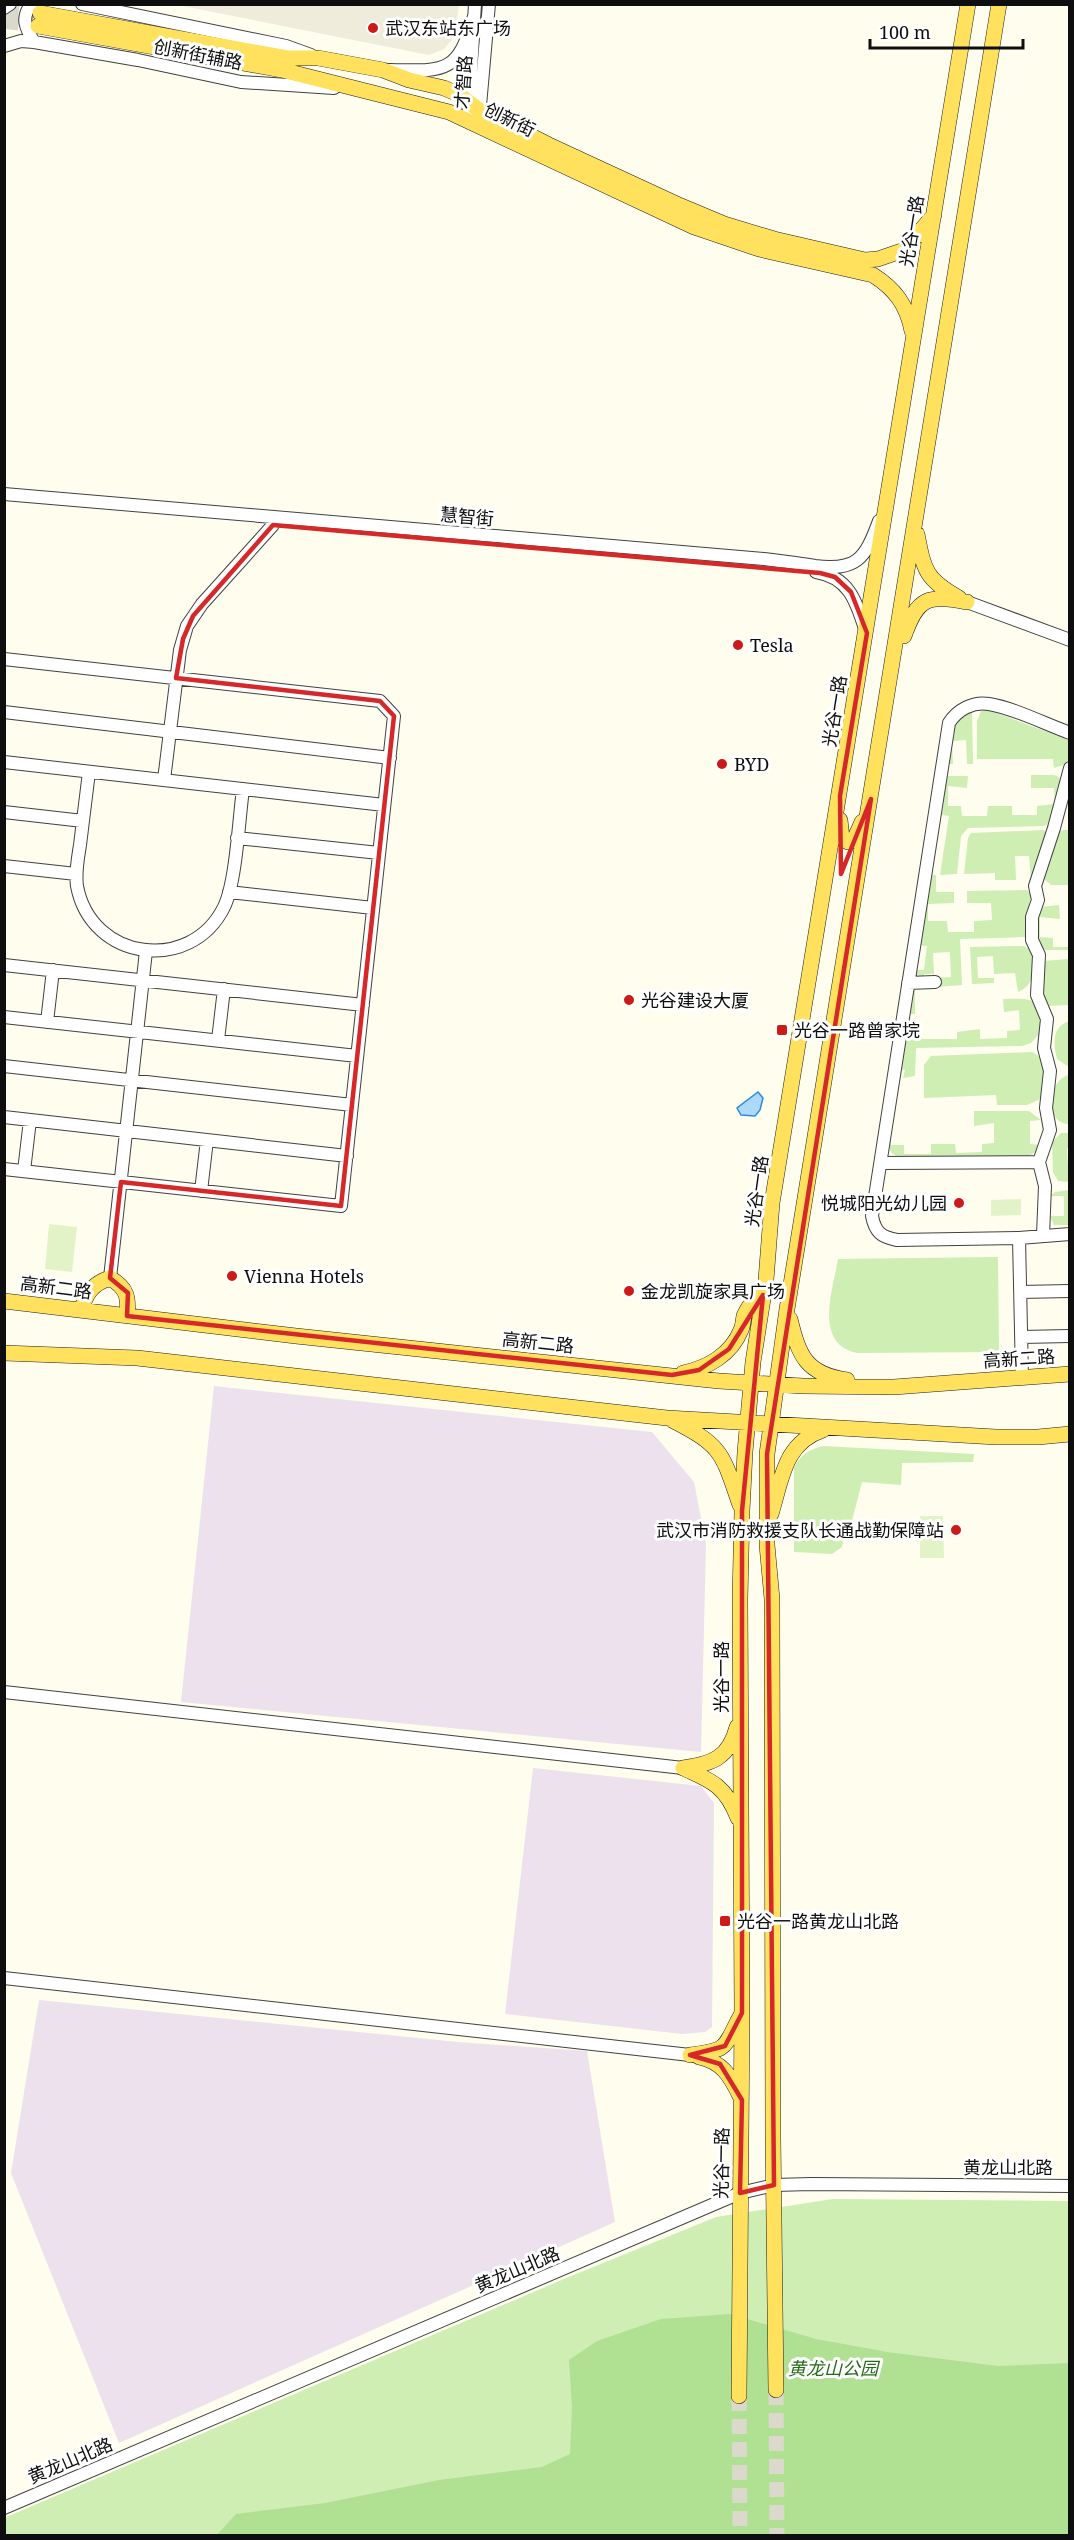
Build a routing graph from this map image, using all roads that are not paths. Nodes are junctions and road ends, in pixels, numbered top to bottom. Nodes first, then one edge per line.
1 (10, 4) edge
2 (82, 4) edge
3 (489, 4) edge
4 (968, 4) edge
5 (999, 4) edge
6 (4, 9) edge
7 (475, 10) edge
8 (37, 15) edge
9 (34, 42) junction
10 (4, 46) edge
11 (318, 58) junction
12 (383, 70) junction
13 (356, 90) junction
14 (474, 115) junction
15 (934, 215) junction
16 (914, 340) junction
17 (4, 494) edge
18 (887, 500) junction
19 (4, 501) edge
20 (915, 520) junction
21 (273, 525) junction
22 (967, 602) junction
23 (867, 633) junction
24 (1070, 640) edge
25 (4, 659) edge
26 (893, 664) junction
27 (176, 678) junction
28 (4, 711) edge
29 (170, 731) junction
30 (1070, 732) edge
31 (390, 758) junction
32 (4, 762) edge
33 (1070, 768) edge
34 (89, 772) junction
35 (164, 780) junction
36 (243, 789) junction
37 (840, 796) junction
38 (871, 799) junction
39 (384, 805) junction
40 (4, 812) edge
41 (83, 821) junction
42 (237, 838) junction
43 (379, 853) junction
44 (4, 866) edge
45 (76, 874) junction
46 (230, 892) junction
47 (373, 908) junction
48 (146, 951) junction
49 (4, 964) edge
50 (53, 970) junction
51 (143, 980) junction
52 (935, 982) dead end
53 (908, 983) junction
54 (224, 989) junction
55 (363, 1005) junction
56 (4, 1017) edge
57 (47, 1022) junction
58 (137, 1032) junction
59 (218, 1040) junction
60 (357, 1056) junction
61 (4, 1066) edge
62 (132, 1080) junction
63 (352, 1105) junction
64 (4, 1117) edge
65 (30, 1120) junction
66 (126, 1131) junction
67 (207, 1140) junction
68 (347, 1156) junction
69 (1039, 1162) junction
70 (881, 1163) junction
71 (4, 1169) edge
72 (24, 1172) junction
73 (121, 1182) junction
74 (201, 1191) junction
75 (1070, 1234) edge
76 (1043, 1235) junction
77 (1019, 1238) junction
78 (110, 1278) junction
79 (766, 1280) junction
80 (1070, 1291) edge
81 (1020, 1292) junction
82 (4, 1301) edge
83 (82, 1310) junction
84 (788, 1310) junction
85 (127, 1316) junction
86 (1070, 1336) edge
87 (1021, 1337) junction
88 (4, 1353) edge
89 (1070, 1374) edge
90 (672, 1375) junction
91 (1022, 1377) junction
92 (751, 1383) junction
93 (777, 1384) junction
94 (894, 1387) junction
95 (667, 1418) junction
96 (747, 1423) junction
97 (771, 1425) junction
98 (829, 1428) junction
99 (1070, 1434) edge
100 (742, 1511) junction
101 (767, 1528) junction
102 (4, 1692) edge
103 (741, 1712) junction
104 (683, 1768) junction
105 (740, 1824) junction
106 (4, 1978) edge
107 (742, 2013) junction
108 (690, 2055) junction
109 (742, 2100) junction
110 (774, 2185) junction
111 (1070, 2186) edge
112 (740, 2193) junction
113 (776, 2390) tunnel mouth
114 (739, 2396) tunnel mouth
115 (4, 2508) edge

1 - 6 street
2 - 11 street, 创新街辅路
3 - 14 street, 才智路
4 - 15 main road, 光谷一路
5 - 20 main road
7 - 12 street
7 - 14 street, 才智路
8 - 9 street
8 - 11 main road, 创新街
8 - 13 main road, 创新街
9 - 10 street, 创新街辅路
9 - 13 street, 创新街辅路
11 - 12 main road, 创新街
12 - 14 main road, 创新街
13 - 14 main road, 创新街
14 - 15 main road, 创新街
14 - 16 main road, 创新街
15 - 16 main road, 光谷一路
16 - 18 main road, 光谷一路
17 - 18 street, 慧智街
18 - 23 main road, 光谷一路
19 - 21 street, 慧智街
20 - 22 main road
20 - 26 main road
21 - 23 street, 慧智街
21 - 27 street
22 - 24 street
22 - 26 main road
23 - 37 main road, 光谷一路
25 - 27 street
26 - 38 main road
27 - 29 street
27 - 31 street
28 - 29 street
29 - 31 street
29 - 35 street
30 - 53 street
31 - 39 street
32 - 34 street
33 - 69 street
34 - 35 street
34 - 41 street
35 - 36 street
36 - 39 street
36 - 42 street
37 - 38 main road
37 - 79 main road, 光谷一路
38 - 84 main road
39 - 43 street
40 - 41 street
41 - 45 street
42 - 43 street
42 - 46 street
43 - 47 street
44 - 45 street
45 - 48 street
46 - 47 street
46 - 48 street
47 - 55 street
48 - 51 street
49 - 50 street
50 - 51 street
50 - 57 street
51 - 54 street
51 - 58 street
52 - 53 street
53 - 70 street
54 - 55 street
54 - 59 street
55 - 60 street
56 - 57 street
57 - 58 street
58 - 59 street
58 - 62 street
59 - 60 street
60 - 63 street
61 - 62 street
62 - 63 street
62 - 66 street
63 - 68 street
64 - 65 street
65 - 66 street
65 - 72 street
66 - 67 street
66 - 73 street
67 - 68 street
67 - 74 street
68 - 74 street
69 - 70 street
69 - 76 street
70 - 77 street
71 - 72 street
72 - 73 street
73 - 74 street
73 - 78 street
75 - 76 street
76 - 77 street
77 - 81 street
78 - 83 main road
78 - 85 main road
79 - 90 main road
79 - 92 main road, 光谷一路
80 - 81 street
81 - 87 street
82 - 83 main road, 高新二路
83 - 85 main road, 高新二路
84 - 93 main road
84 - 94 main road
85 - 90 main road, 高新二路
86 - 87 street
87 - 91 street
88 - 95 main road
89 - 91 main road, 高新二路
90 - 92 main road, 高新二路
91 - 94 main road, 高新二路
92 - 93 main road, 高新二路
92 - 96 main road, 光谷一路
93 - 94 main road, 高新二路
93 - 97 main road
95 - 96 main road
95 - 100 main road
96 - 97 main road
96 - 100 main road, 光谷一路
97 - 98 main road
97 - 101 main road
98 - 99 main road
98 - 101 main road
100 - 103 main road, 光谷一路
101 - 110 main road
102 - 104 street
103 - 104 main road
103 - 105 main road, 光谷一路
104 - 105 main road
105 - 107 main road, 光谷一路
106 - 108 street
107 - 108 main road
107 - 109 main road, 光谷一路
108 - 109 main road
109 - 112 main road, 光谷一路
110 - 111 street, 黄龙山北路
110 - 112 street, 黄龙山北路
110 - 113 main road
112 - 114 main road, 光谷一路
112 - 115 street, 黄龙山北路

